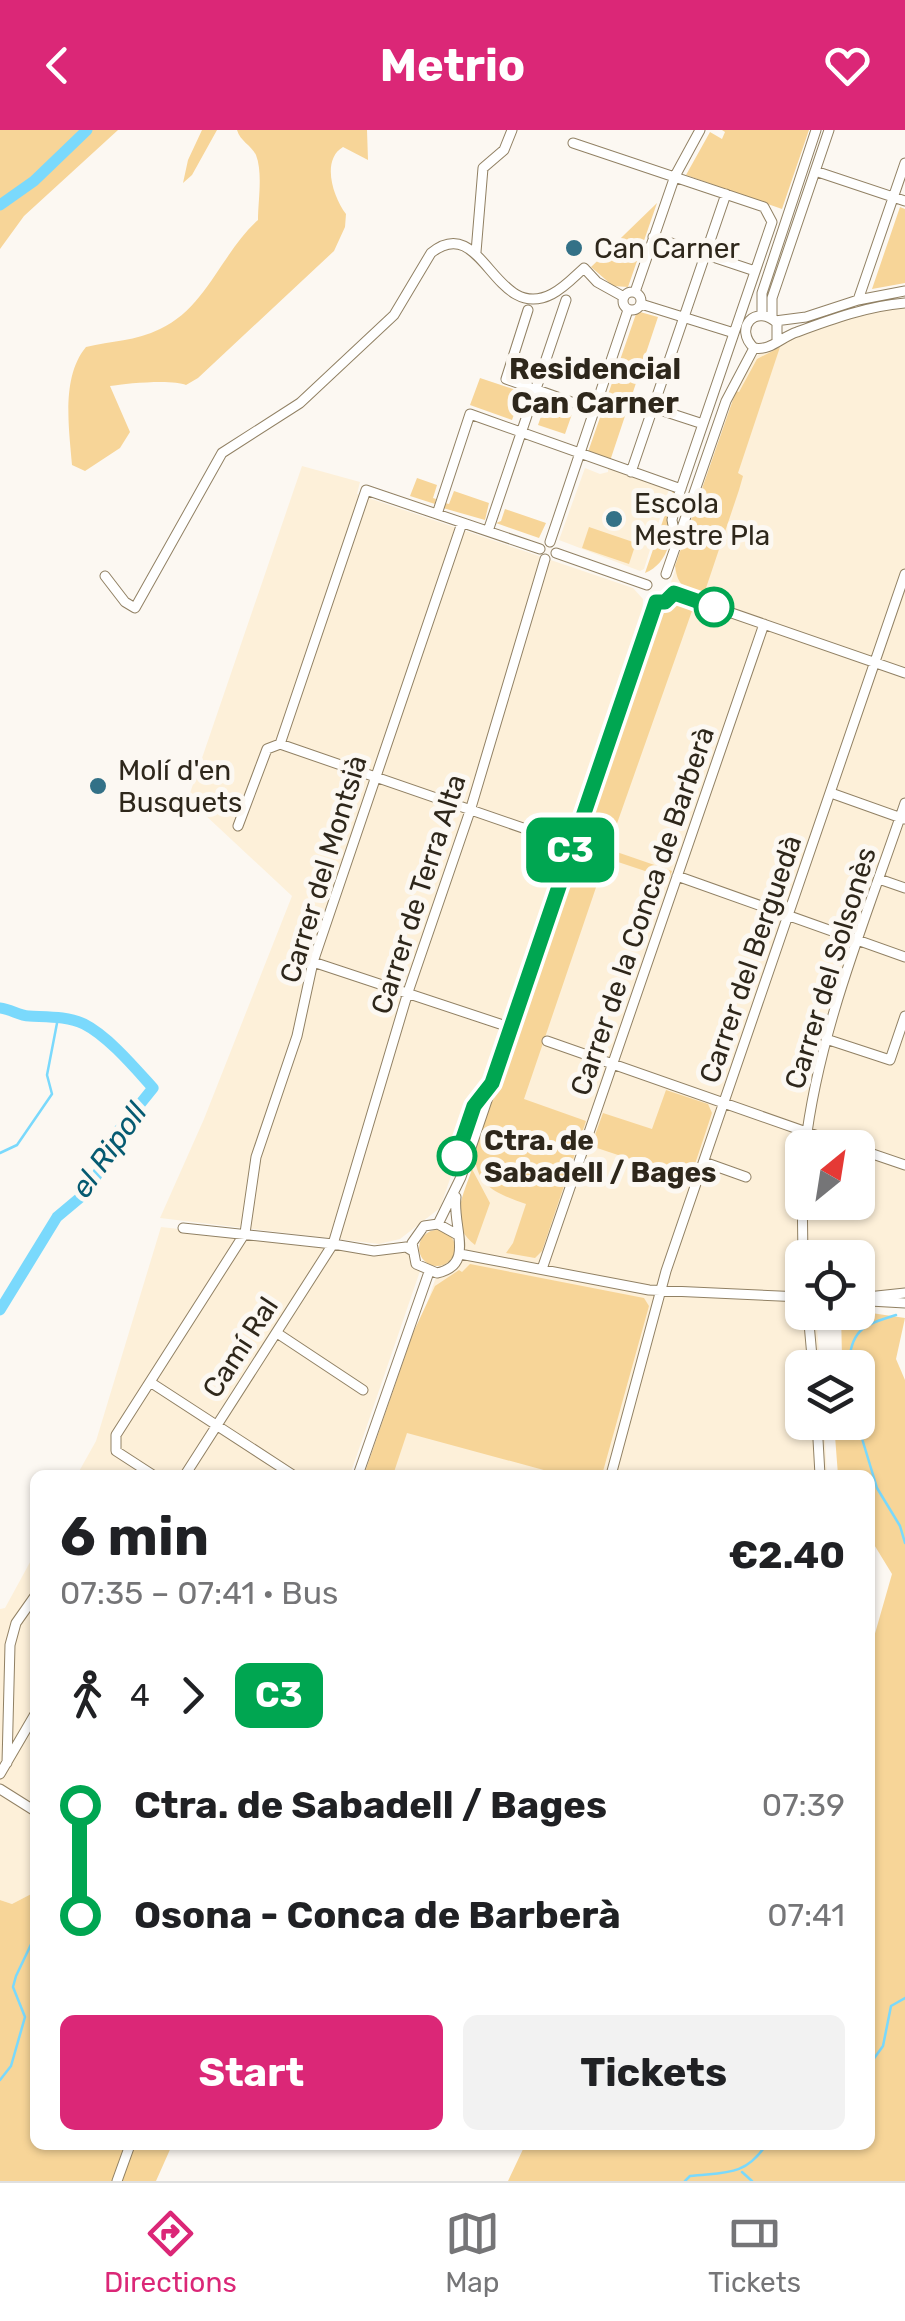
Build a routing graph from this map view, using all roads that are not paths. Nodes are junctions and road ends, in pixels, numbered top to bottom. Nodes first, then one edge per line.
1 (512, 130) edge
2 (700, 130) edge
3 (816, 130) edge
4 (829, 130) edge
5 (573, 144) dead end
6 (905, 164) edge
7 (815, 171) junction
8 (675, 176) junction
9 (726, 194) junction
10 (893, 197) junction
11 (905, 201) edge
12 (654, 237) junction
13 (476, 252) junction
14 (706, 255) junction
15 (755, 271) junction
16 (635, 292) junction
17 (905, 292) edge
18 (624, 296) junction
19 (566, 300) dead end
20 (858, 300) junction
21 (905, 303) edge
22 (641, 304) junction
23 (528, 310) dead end
24 (628, 310) junction
25 (684, 316) junction
26 (770, 318) junction
27 (734, 333) junction
28 (777, 340) junction
29 (754, 348) junction
30 (534, 389) junction
31 (654, 408) junction
32 (594, 410) junction
33 (702, 424) junction
34 (520, 432) junction
35 (580, 454) junction
36 (631, 472) junction
37 (681, 489) junction
38 (437, 514) junction
39 (462, 522) junction
40 (488, 531) junction
41 (676, 541) junction
42 (550, 542) junction
43 (556, 553) junction
44 (542, 554) junction
45 (666, 574) junction
46 (905, 574) edge
47 (105, 576) dead end
48 (647, 585) junction
49 (674, 593) junction
50 (656, 602) junction
51 (764, 624) junction
52 (875, 663) junction
53 (905, 674) edge
54 (280, 744) junction
55 (374, 778) junction
56 (831, 793) junction
57 (905, 803) edge
58 (470, 811) junction
59 (903, 818) edge
60 (238, 826) dead end
61 (572, 845) junction
62 (676, 876) junction
63 (879, 880) junction
64 (905, 888) edge
65 (788, 916) junction
66 (858, 941) junction
67 (905, 957) edge
68 (313, 962) junction
69 (408, 992) junction
70 (905, 1016) edge
71 (500, 1024) dead end
72 (826, 1039) junction
73 (547, 1041) dead end
74 (613, 1064) junction
75 (724, 1103) junction
76 (800, 1130) edge
77 (806, 1130) edge
78 (875, 1155) edge
79 (704, 1162) junction
80 (905, 1165) edge
81 (746, 1176) dead end
82 (457, 1188) junction
83 (438, 1224) junction
84 (183, 1228) dead end
85 (245, 1234) junction
86 (456, 1234) junction
87 (333, 1244) junction
88 (411, 1250) junction
89 (460, 1254) junction
90 (542, 1269) junction
91 (429, 1272) junction
92 (660, 1291) junction
93 (905, 1292) edge
94 (785, 1296) edge
95 (875, 1296) edge
96 (875, 1300) edge
97 (905, 1303) edge
98 (276, 1334) junction
99 (150, 1382) junction
100 (364, 1390) dead end
101 (216, 1426) junction
102 (817, 1440) edge
103 (135, 1470) edge
104 (187, 1470) edge
105 (285, 1470) edge
106 (360, 1470) edge
107 (611, 1470) edge
108 (820, 1470) edge
109 (30, 1604) edge
110 (4, 1683) edge
111 (30, 1722) edge
112 (6, 1763) junction
113 (0, 1774) edge
114 (0, 1789) edge
115 (30, 1807) edge
116 (128, 2150) edge
117 (117, 2181) edge

1 - 13 street
2 - 8 street
3 - 26 street
4 - 7 street
5 - 8 street
6 - 10 street
7 - 10 street
7 - 26 street
8 - 9 street
8 - 12 street
9 - 14 street
9 - 15 street
10 - 11 street
10 - 20 street
12 - 14 street
12 - 16 street
13 - 18 street
13 - 47 street
14 - 15 street
14 - 25 street
15 - 27 street
16 - 18 street
16 - 22 street
17 - 20 street
18 - 24 street
19 - 30 street
20 - 26 street
21 - 28 street
22 - 24 street
22 - 25 street
23 - 30 street
24 - 32 street
25 - 27 street
25 - 31 street
26 - 28 street
26 - 29 street
27 - 33 street
28 - 29 street
29 - 41 street
30 - 32 street
30 - 34 street
31 - 33 street
31 - 36 street
32 - 35 street
33 - 37 street
34 - 35 street
34 - 38 street
34 - 40 street
35 - 36 street
35 - 42 street
36 - 37 street
37 - 41 street
38 - 39 street
38 - 54 street
39 - 40 street
39 - 55 street, Carrer del Montsià
40 - 44 street
41 - 45 street
42 - 43 street
42 - 44 street
43 - 44 street
43 - 48 street
44 - 58 street, Carrer de Terra Alta
45 - 48 street
45 - 49 street
46 - 52 street, Carrer del Berguedà
48 - 50 street
49 - 50 street
49 - 51 street
50 - 61 street
51 - 52 street
51 - 62 street, Carrer de la Conca de Barberà
52 - 53 street
52 - 56 street, Carrer del Berguedà
54 - 55 street
54 - 60 street
55 - 58 street
55 - 68 street, Carrer del Montsià
56 - 59 street
56 - 65 street, Carrer del Berguedà
57 - 59 street, Carrer del Solsonès
58 - 61 street
58 - 69 street, Carrer de Terra Alta
59 - 63 street, Carrer del Solsonès
61 - 82 street
62 - 65 street
62 - 74 street, Carrer de la Conca de Barberà
63 - 64 street
63 - 66 street, Carrer del Solsonès
65 - 66 street
65 - 75 street, Carrer del Berguedà
66 - 67 street
66 - 72 street, Carrer del Solsonès
68 - 69 street
68 - 85 street, Carrer del Montsià
69 - 71 street
69 - 87 street, Carrer de Terra Alta
70 - 72 street
72 - 77 street, Carrer del Solsonès
73 - 74 street
74 - 75 street
74 - 90 street, Carrer de la Conca de Barberà
75 - 76 street
75 - 79 street, Carrer del Berguedà
78 - 80 street
79 - 81 street
79 - 92 street, Carrer del Berguedà
82 - 83 street
82 - 86 street
83 - 86 street
83 - 88 street
84 - 85 street
85 - 87 street
85 - 99 street
86 - 89 street
87 - 88 street
87 - 98 street, Camí Ral
88 - 91 street
89 - 90 street
89 - 91 street
90 - 92 street
91 - 106 street
92 - 94 street
92 - 107 street, Carrer del Berguedà
93 - 95 street
96 - 97 street
98 - 100 street
98 - 101 street, Camí Ral
99 - 101 street
99 - 103 street
101 - 104 street, Camí Ral
101 - 105 street
102 - 108 street
109 - 110 street
110 - 112 street
111 - 112 street
112 - 113 street
114 - 115 street
116 - 117 street

